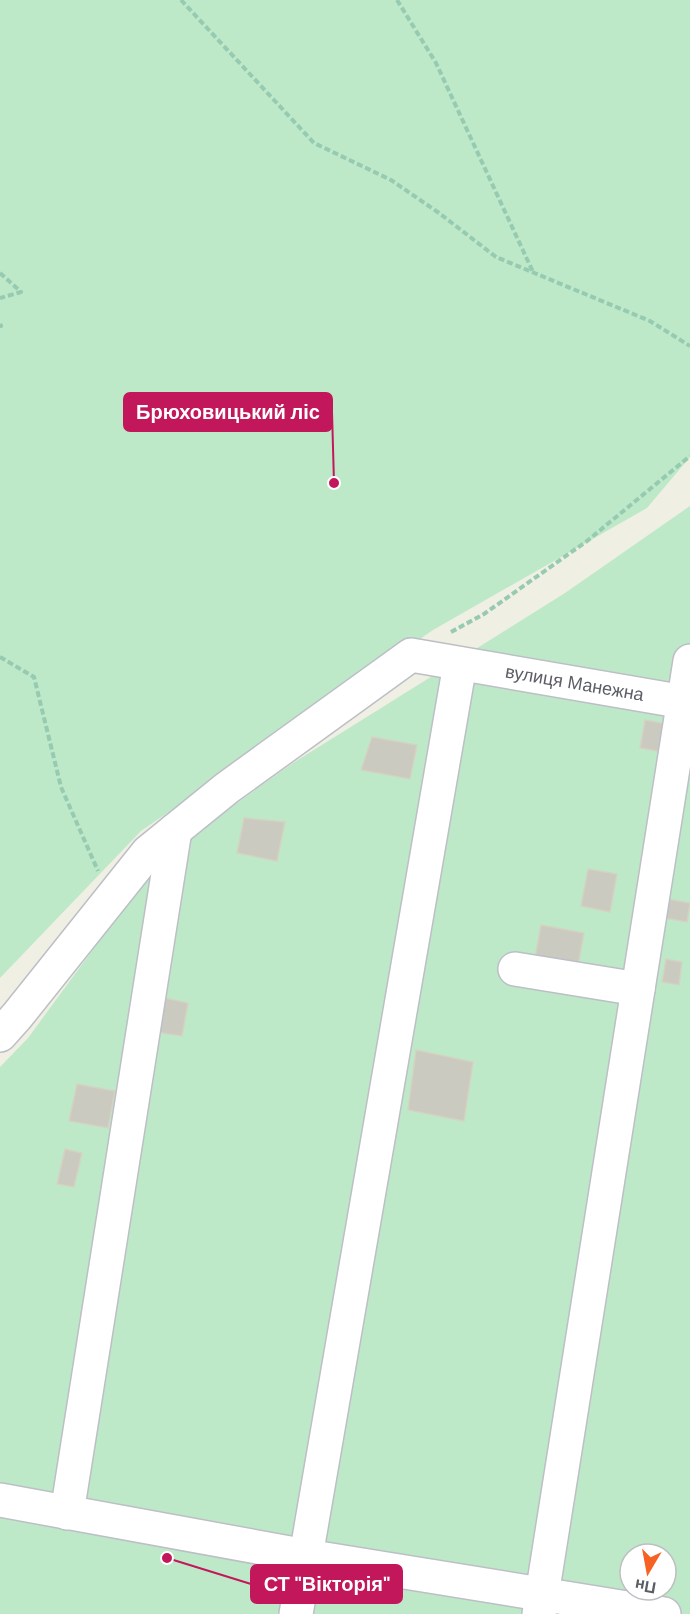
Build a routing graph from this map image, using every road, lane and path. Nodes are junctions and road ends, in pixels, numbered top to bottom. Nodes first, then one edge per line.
1 (182, 0) edge
2 (397, 0) edge
3 (0, 273) edge
4 (533, 273) junction
5 (0, 298) edge
6 (690, 346) edge
7 (690, 456) edge
8 (411, 655) junction
9 (0, 657) edge
10 (690, 661) edge
11 (460, 664) junction
12 (687, 702) edge
13 (175, 830) junction
14 (110, 900) junction
15 (515, 969) dead end
16 (638, 989) junction
17 (0, 1035) edge
18 (0, 1500) edge
19 (67, 1513) junction
20 (306, 1556) junction
21 (541, 1604) edge
22 (296, 1614) edge
23 (664, 1614) edge

1 - 4 path
2 - 4 path
3 - 5 path
4 - 6 path
7 - 8 path
8 - 11 street, вулиця Манежна
8 - 13 street
9 - 14 path
10 - 12 street
11 - 12 street, вулиця Манежна
11 - 20 street
12 - 16 street
13 - 14 street
13 - 19 street
14 - 17 street
15 - 16 street
16 - 21 street
18 - 19 street
19 - 20 street
20 - 21 street
20 - 22 street
21 - 23 street

